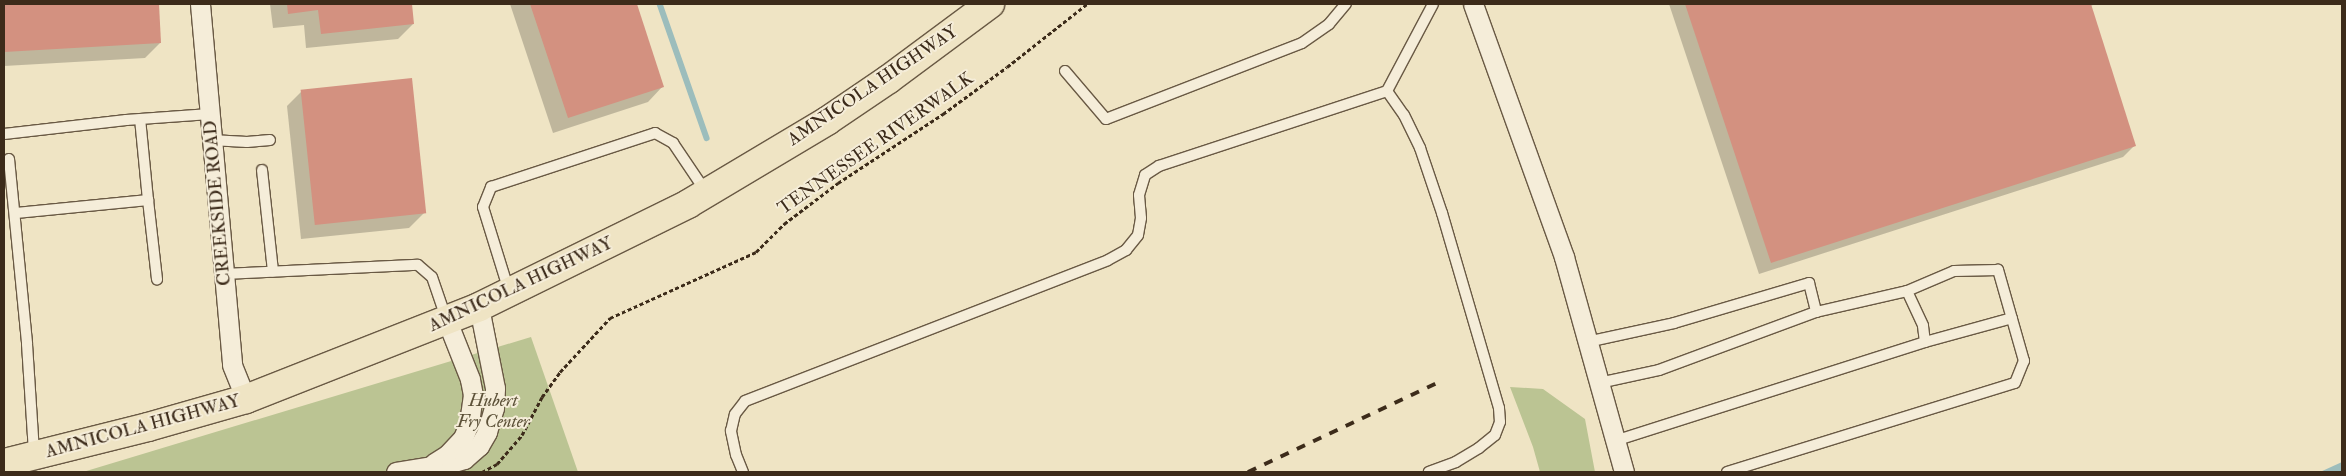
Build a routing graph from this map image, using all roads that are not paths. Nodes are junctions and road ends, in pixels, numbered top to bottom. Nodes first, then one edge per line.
1 (200, 4) edge
2 (990, 4) edge
3 (1346, 4) edge
4 (1433, 4) edge
5 (1473, 4) edge
6 (1065, 71) dead end
7 (1387, 91) junction
8 (210, 114) junction
9 (140, 119) junction
10 (4, 134) edge
11 (211, 140) junction
12 (270, 140) dead end
13 (9, 159) dead end
14 (262, 170) dead end
15 (707, 192) junction
16 (148, 200) junction
17 (16, 213) junction
18 (273, 272) junction
19 (224, 274) junction
20 (157, 279) dead end
21 (1907, 291) junction
22 (509, 293) junction
23 (479, 307) junction
24 (1816, 312) junction
25 (2012, 318) junction
26 (448, 321) junction
27 (1587, 342) junction
28 (1925, 342) junction
29 (1599, 383) junction
30 (246, 399) junction
31 (1615, 441) junction
32 (34, 457) junction
33 (4, 463) edge
34 (428, 466) junction
35 (396, 472) edge
36 (743, 472) edge
37 (1429, 472) edge
38 (1624, 472) edge
39 (1727, 472) edge

1 - 8 street, CREEKSIDE ROAD
2 - 15 main road, AMNICOLA HIGHWAY
3 - 6 lane
4 - 7 lane
5 - 27 street
7 - 36 lane
7 - 37 lane
8 - 9 lane
8 - 11 street, CREEKSIDE ROAD
9 - 10 lane
9 - 16 lane
11 - 12 lane
11 - 19 street, CREEKSIDE ROAD
13 - 17 lane
14 - 18 lane
15 - 22 main road, AMNICOLA HIGHWAY
15 - 22 lane
16 - 17 lane
16 - 20 lane
17 - 32 lane
18 - 19 lane
18 - 26 lane
19 - 30 street, CREEKSIDE ROAD
21 - 24 lane
21 - 25 lane
21 - 28 lane
22 - 23 main road, AMNICOLA HIGHWAY
23 - 26 main road, AMNICOLA HIGHWAY
23 - 34 street
24 - 27 lane
24 - 29 lane
25 - 28 lane
25 - 39 lane
26 - 30 main road, AMNICOLA HIGHWAY
26 - 34 street
27 - 29 street
28 - 31 lane
29 - 31 street
30 - 32 main road, AMNICOLA HIGHWAY
31 - 38 street
32 - 33 main road, AMNICOLA HIGHWAY
34 - 35 street

